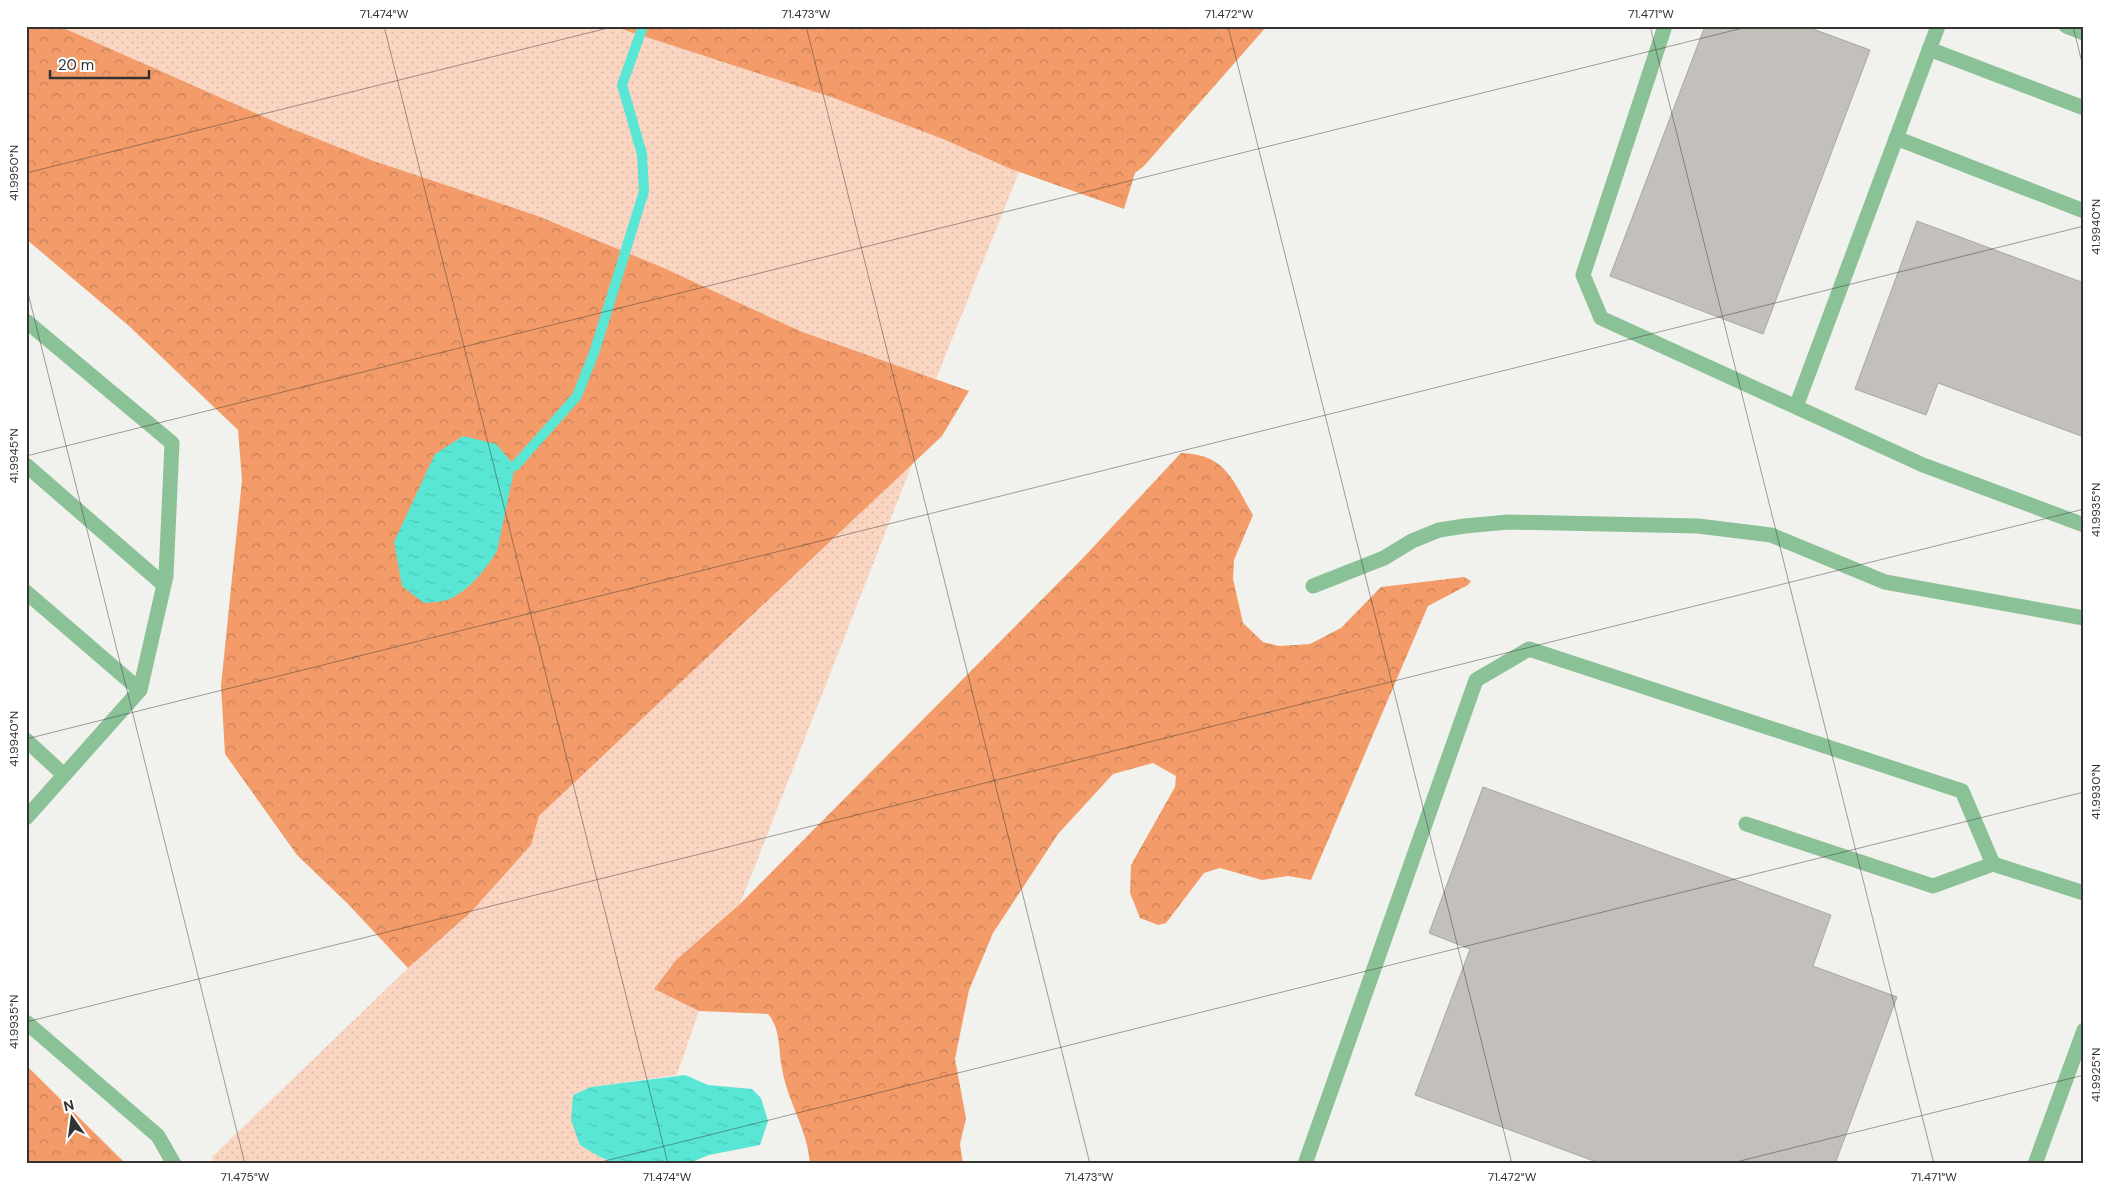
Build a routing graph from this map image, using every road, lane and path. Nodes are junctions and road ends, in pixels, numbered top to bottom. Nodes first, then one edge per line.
1 (1665, 26) edge
2 (1938, 26) edge
3 (2066, 26) edge
4 (2084, 33) edge
5 (1929, 49) junction
6 (2084, 108) edge
7 (1896, 138) junction
8 (2084, 211) edge
9 (26, 321) edge
10 (1796, 407) junction
11 (26, 465) edge
12 (2084, 525) edge
13 (164, 585) junction
14 (1312, 586) dead end
15 (26, 592) edge
16 (2084, 618) edge
17 (140, 690) junction
18 (26, 740) edge
19 (64, 775) junction
20 (26, 818) edge
21 (1746, 824) dead end
22 (1993, 864) junction
23 (2084, 894) edge
24 (26, 1022) edge
25 (2084, 1030) edge
26 (174, 1164) edge
27 (1305, 1164) edge
28 (2035, 1164) edge

1 - 10 street
2 - 5 street
3 - 4 street
5 - 6 street
5 - 7 street
7 - 8 street
7 - 10 street
9 - 13 street
10 - 12 street
11 - 13 street
13 - 17 street
14 - 16 street
15 - 17 street
17 - 19 street
18 - 19 street
19 - 20 street
21 - 22 street
22 - 23 street
22 - 27 street
24 - 26 street
25 - 28 street

